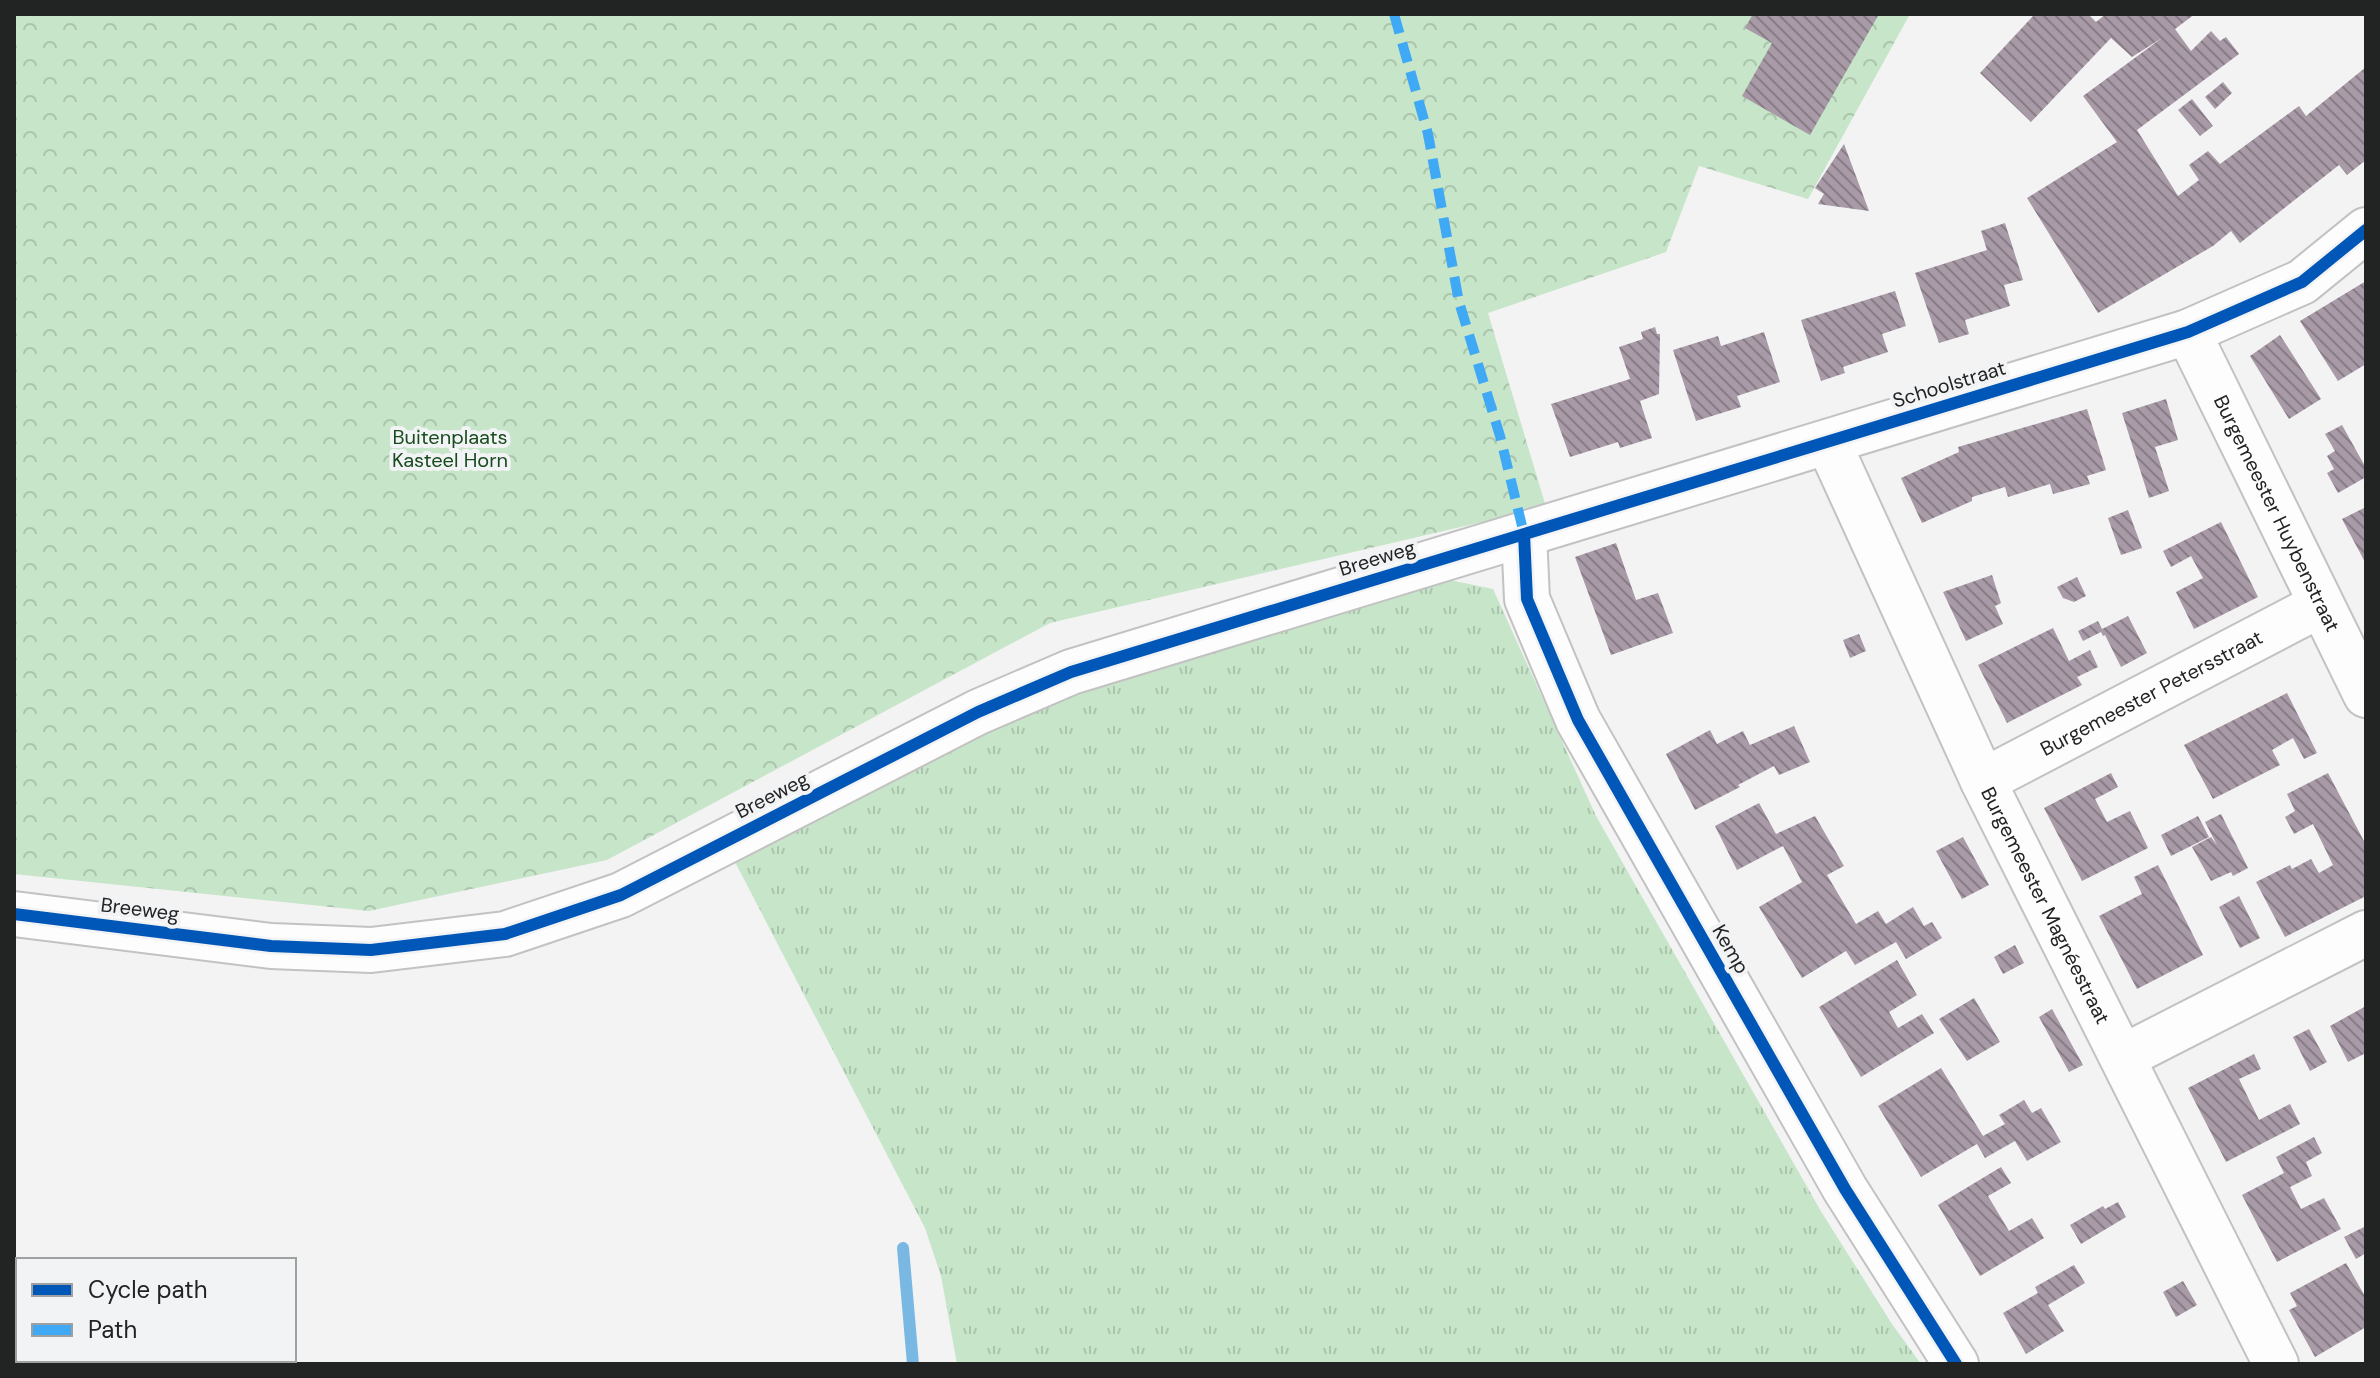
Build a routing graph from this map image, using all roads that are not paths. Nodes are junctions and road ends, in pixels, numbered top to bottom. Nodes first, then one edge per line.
1 (2366, 230) edge
2 (2188, 332) junction
3 (1828, 442) junction
4 (1524, 534) junction
5 (2320, 605) junction
6 (2366, 695) edge
7 (1983, 781) junction
8 (14, 914) edge
9 (2366, 933) edge
10 (2123, 1057) junction
11 (1956, 1364) edge
12 (2276, 1364) edge

1 - 2 street, Schoolstraat
2 - 3 street, Schoolstraat
2 - 5 street, Burgemeester Huybenstraat
3 - 4 street, Schoolstraat
3 - 7 street, Burgemeester Magnéestraat
4 - 8 street, Breeweg
4 - 11 street, Kemp
5 - 6 street, Burgemeester Huybenstraat
5 - 7 street, Burgemeester Petersstraat
7 - 10 street, Burgemeester Magnéestraat
9 - 10 street
10 - 12 street, Burgemeester Magnéestraat

